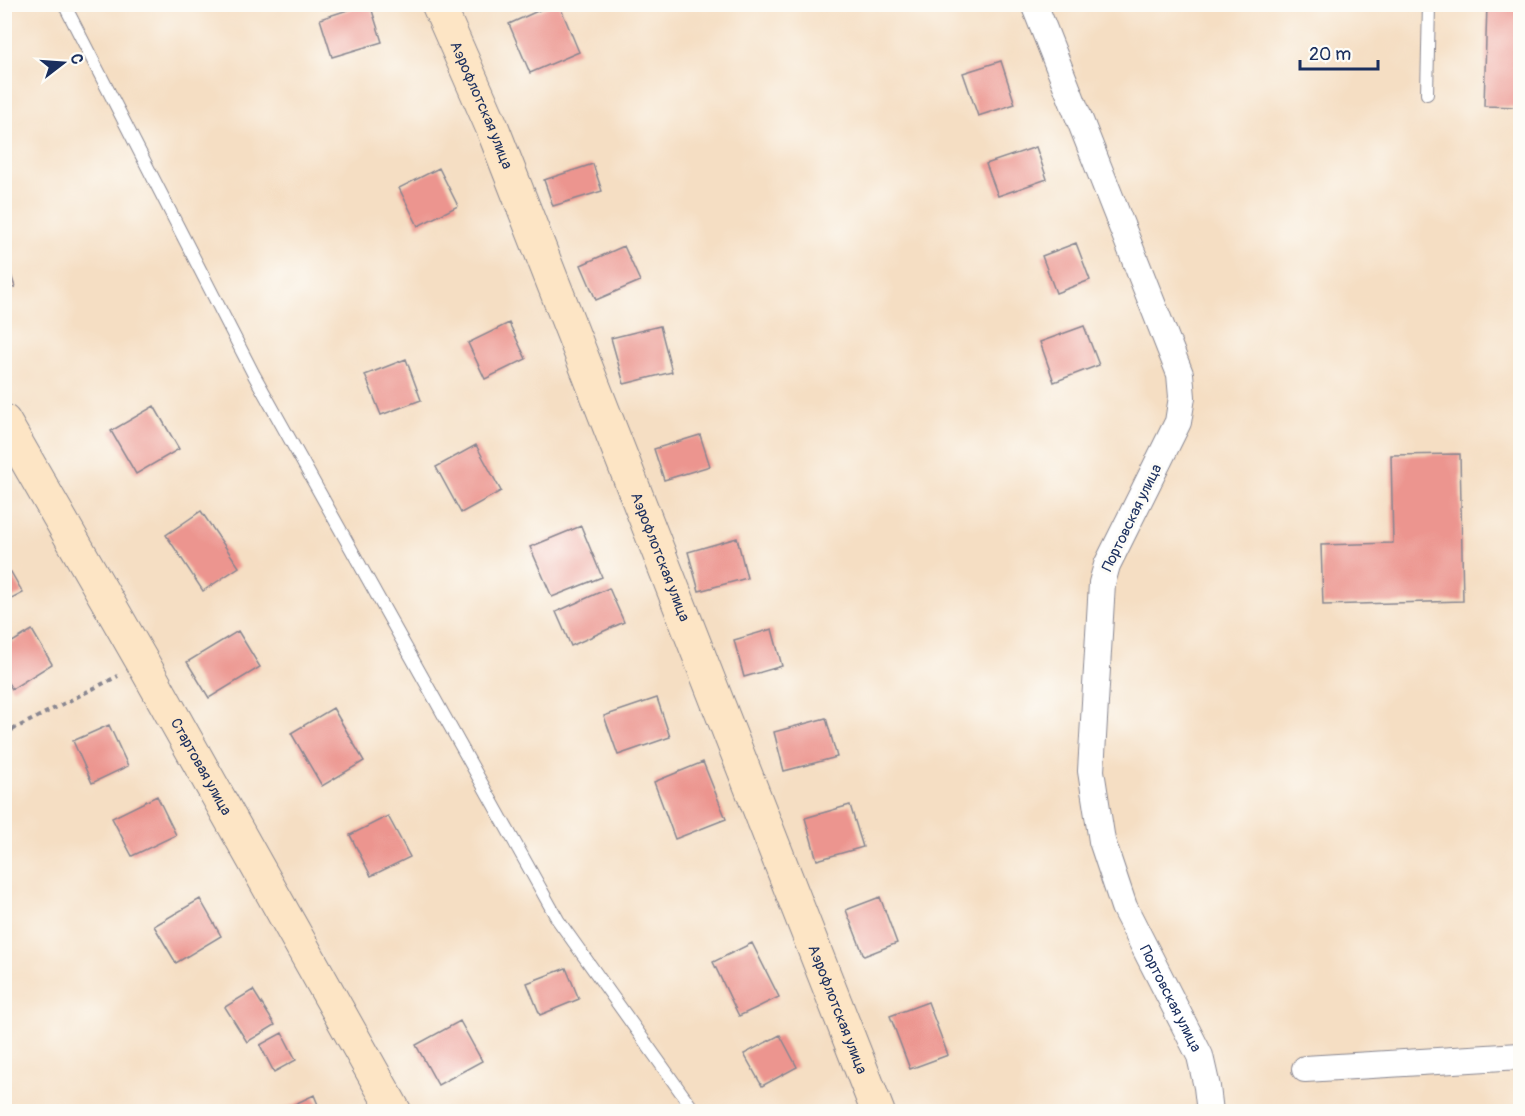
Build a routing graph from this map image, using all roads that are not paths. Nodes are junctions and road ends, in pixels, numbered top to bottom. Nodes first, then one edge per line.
1 (64, 4) edge
2 (438, 4) edge
3 (1034, 4) edge
4 (1429, 4) edge
5 (1427, 94) dead end
6 (4, 421) edge
7 (1521, 1056) edge
8 (1305, 1070) dead end
9 (395, 1112) edge
10 (695, 1112) edge
11 (878, 1112) edge
12 (1210, 1112) edge

1 - 10 lane
2 - 11 main road, Аэрофлотская улица
3 - 12 street, Портовская улица
4 - 5 lane
6 - 9 main road, Стартовая улица
7 - 8 street

